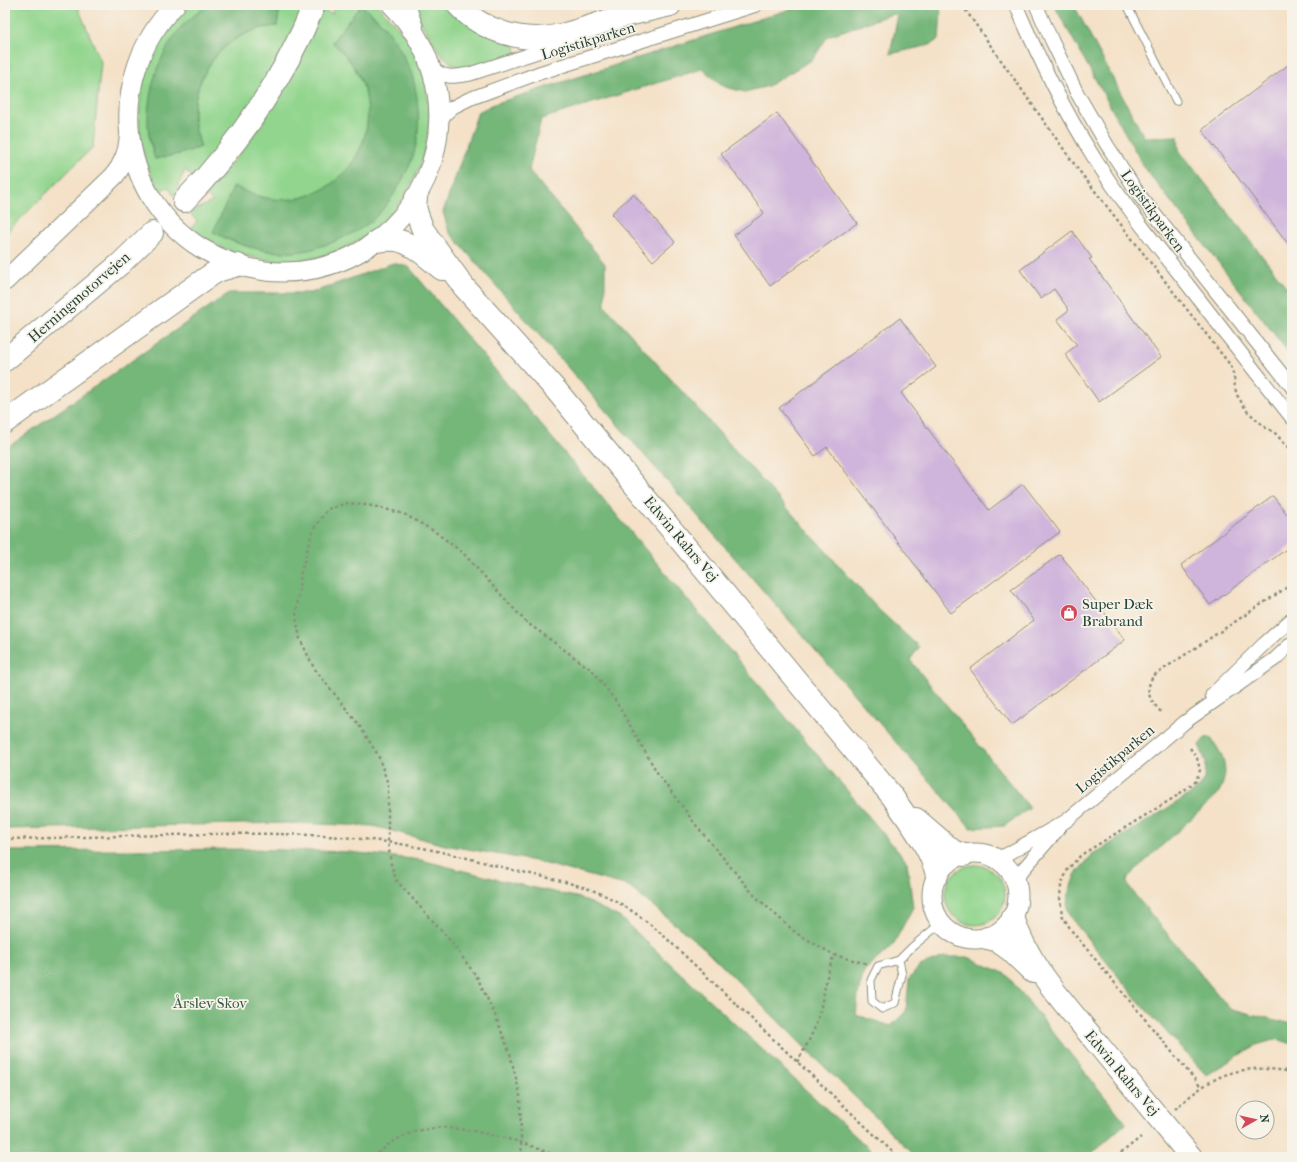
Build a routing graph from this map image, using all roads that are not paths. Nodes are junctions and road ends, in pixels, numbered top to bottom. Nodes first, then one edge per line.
1 (175, 5) edge
2 (314, 5) edge
3 (392, 5) edge
4 (404, 5) edge
5 (458, 5) edge
6 (670, 5) edge
7 (674, 5) edge
8 (756, 5) edge
9 (1016, 5) edge
10 (1036, 5) edge
11 (1127, 5) edge
12 (412, 28) junction
13 (431, 67) junction
14 (1176, 101) dead end
15 (439, 125) junction
16 (130, 136) junction
17 (416, 198) junction
18 (184, 201) dead end
19 (152, 233) dead end
20 (377, 241) junction
21 (238, 265) junction
22 (5, 280) edge
23 (464, 287) junction
24 (5, 360) edge
25 (1292, 387) edge
26 (1292, 418) edge
27 (5, 422) edge
28 (1292, 619) edge
29 (1292, 644) edge
30 (1185, 722) junction
31 (892, 796) junction
32 (1066, 821) junction
33 (964, 855) junction
34 (995, 858) junction
35 (938, 876) junction
36 (1016, 883) junction
37 (1013, 917) junction
38 (941, 923) junction
39 (987, 938) junction
40 (898, 960) junction
41 (1053, 990) junction
42 (1191, 1157) edge

1 - 16 street
2 - 18 highway
3 - 12 street
4 - 12 highway
5 - 6 highway
7 - 13 street, Logistikparken
8 - 15 street, Logistikparken
9 - 26 street, Logistikparken
10 - 25 street, Logistikparken
11 - 14 lane
12 - 13 street
13 - 15 street
15 - 17 street
16 - 21 street
16 - 22 street
17 - 20 street
17 - 23 highway
19 - 24 highway, Herningmotorvejen
20 - 21 street
20 - 23 highway
21 - 27 highway
23 - 31 highway, Edwin Rahrs Vej
28 - 30 street, Logistikparken
29 - 30 street, Logistikparken
30 - 32 street, Logistikparken
31 - 33 highway
31 - 35 highway
32 - 34 street, Logistikparken
32 - 36 street, Logistikparken
33 - 34 street
33 - 35 street
34 - 36 street
35 - 38 street
36 - 37 street
37 - 39 street
37 - 41 highway
38 - 39 street
38 - 40 lane
39 - 41 highway
40 - 40 lane
41 - 42 highway, Edwin Rahrs Vej

